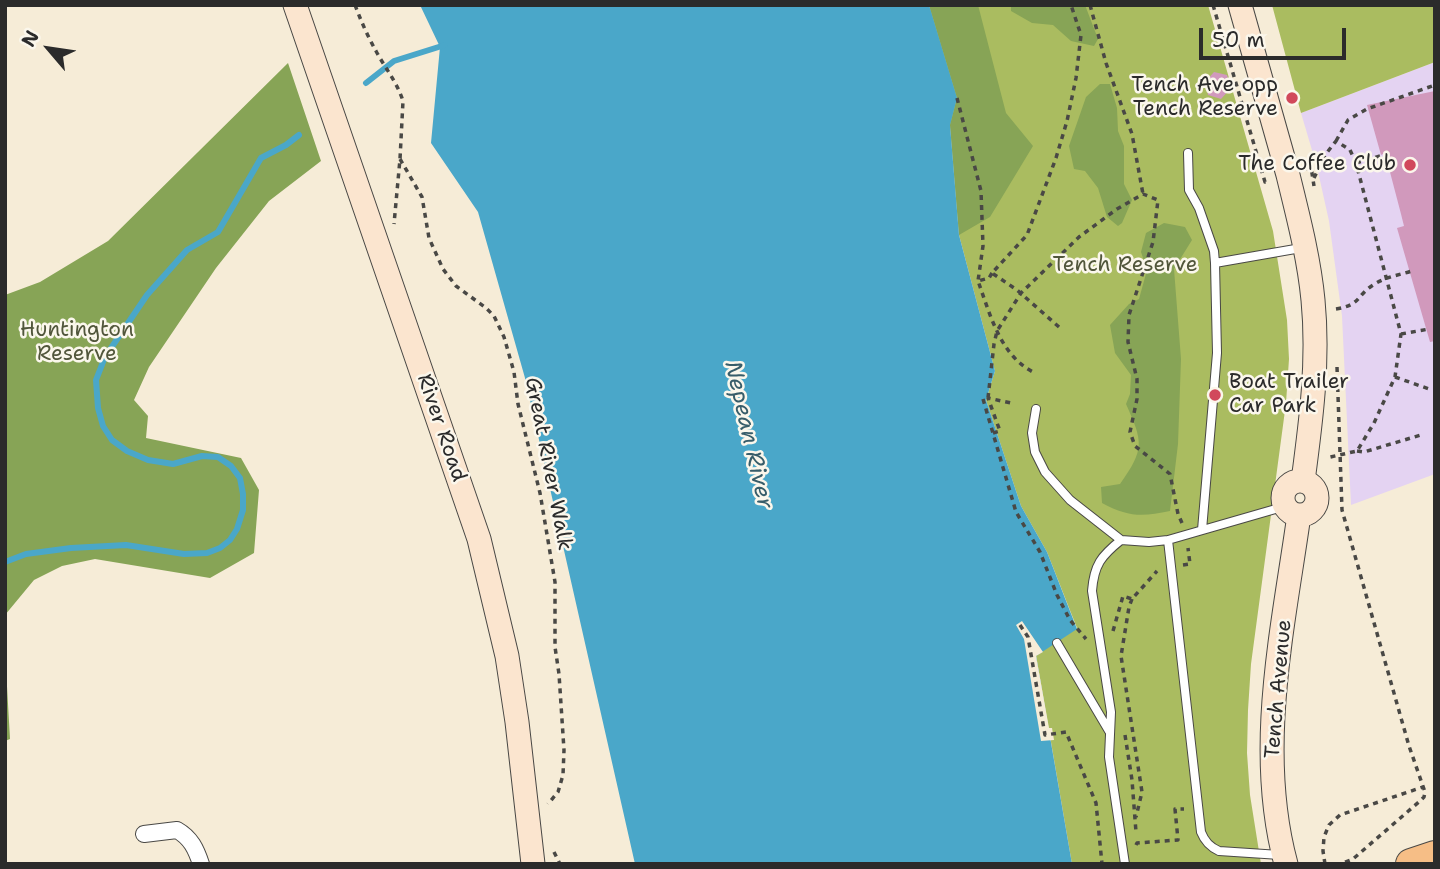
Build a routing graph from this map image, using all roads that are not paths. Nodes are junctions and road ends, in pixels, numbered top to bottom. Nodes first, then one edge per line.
1 (295, 5) edge
2 (1240, 5) edge
3 (1188, 153) dead end
4 (1305, 248) junction
5 (1215, 263) junction
6 (1036, 409) dead end
7 (1292, 510) junction
8 (1202, 530) junction
9 (1121, 540) junction
10 (1168, 540) junction
11 (1057, 643) dead end
12 (1110, 733) junction
13 (144, 834) dead end
14 (1435, 856) edge
15 (1284, 860) edge
16 (201, 864) edge
17 (533, 864) edge
18 (1125, 864) edge
19 (1411, 864) edge

1 - 17 street, River Road
2 - 4 street
3 - 5 lane
4 - 5 lane
4 - 7 street
5 - 8 lane
6 - 9 lane
7 - 8 lane
7 - 15 street, Tench Avenue
8 - 10 lane
9 - 10 lane
9 - 12 lane
10 - 15 lane
11 - 12 lane
12 - 18 lane
13 - 16 street
14 - 19 highway

